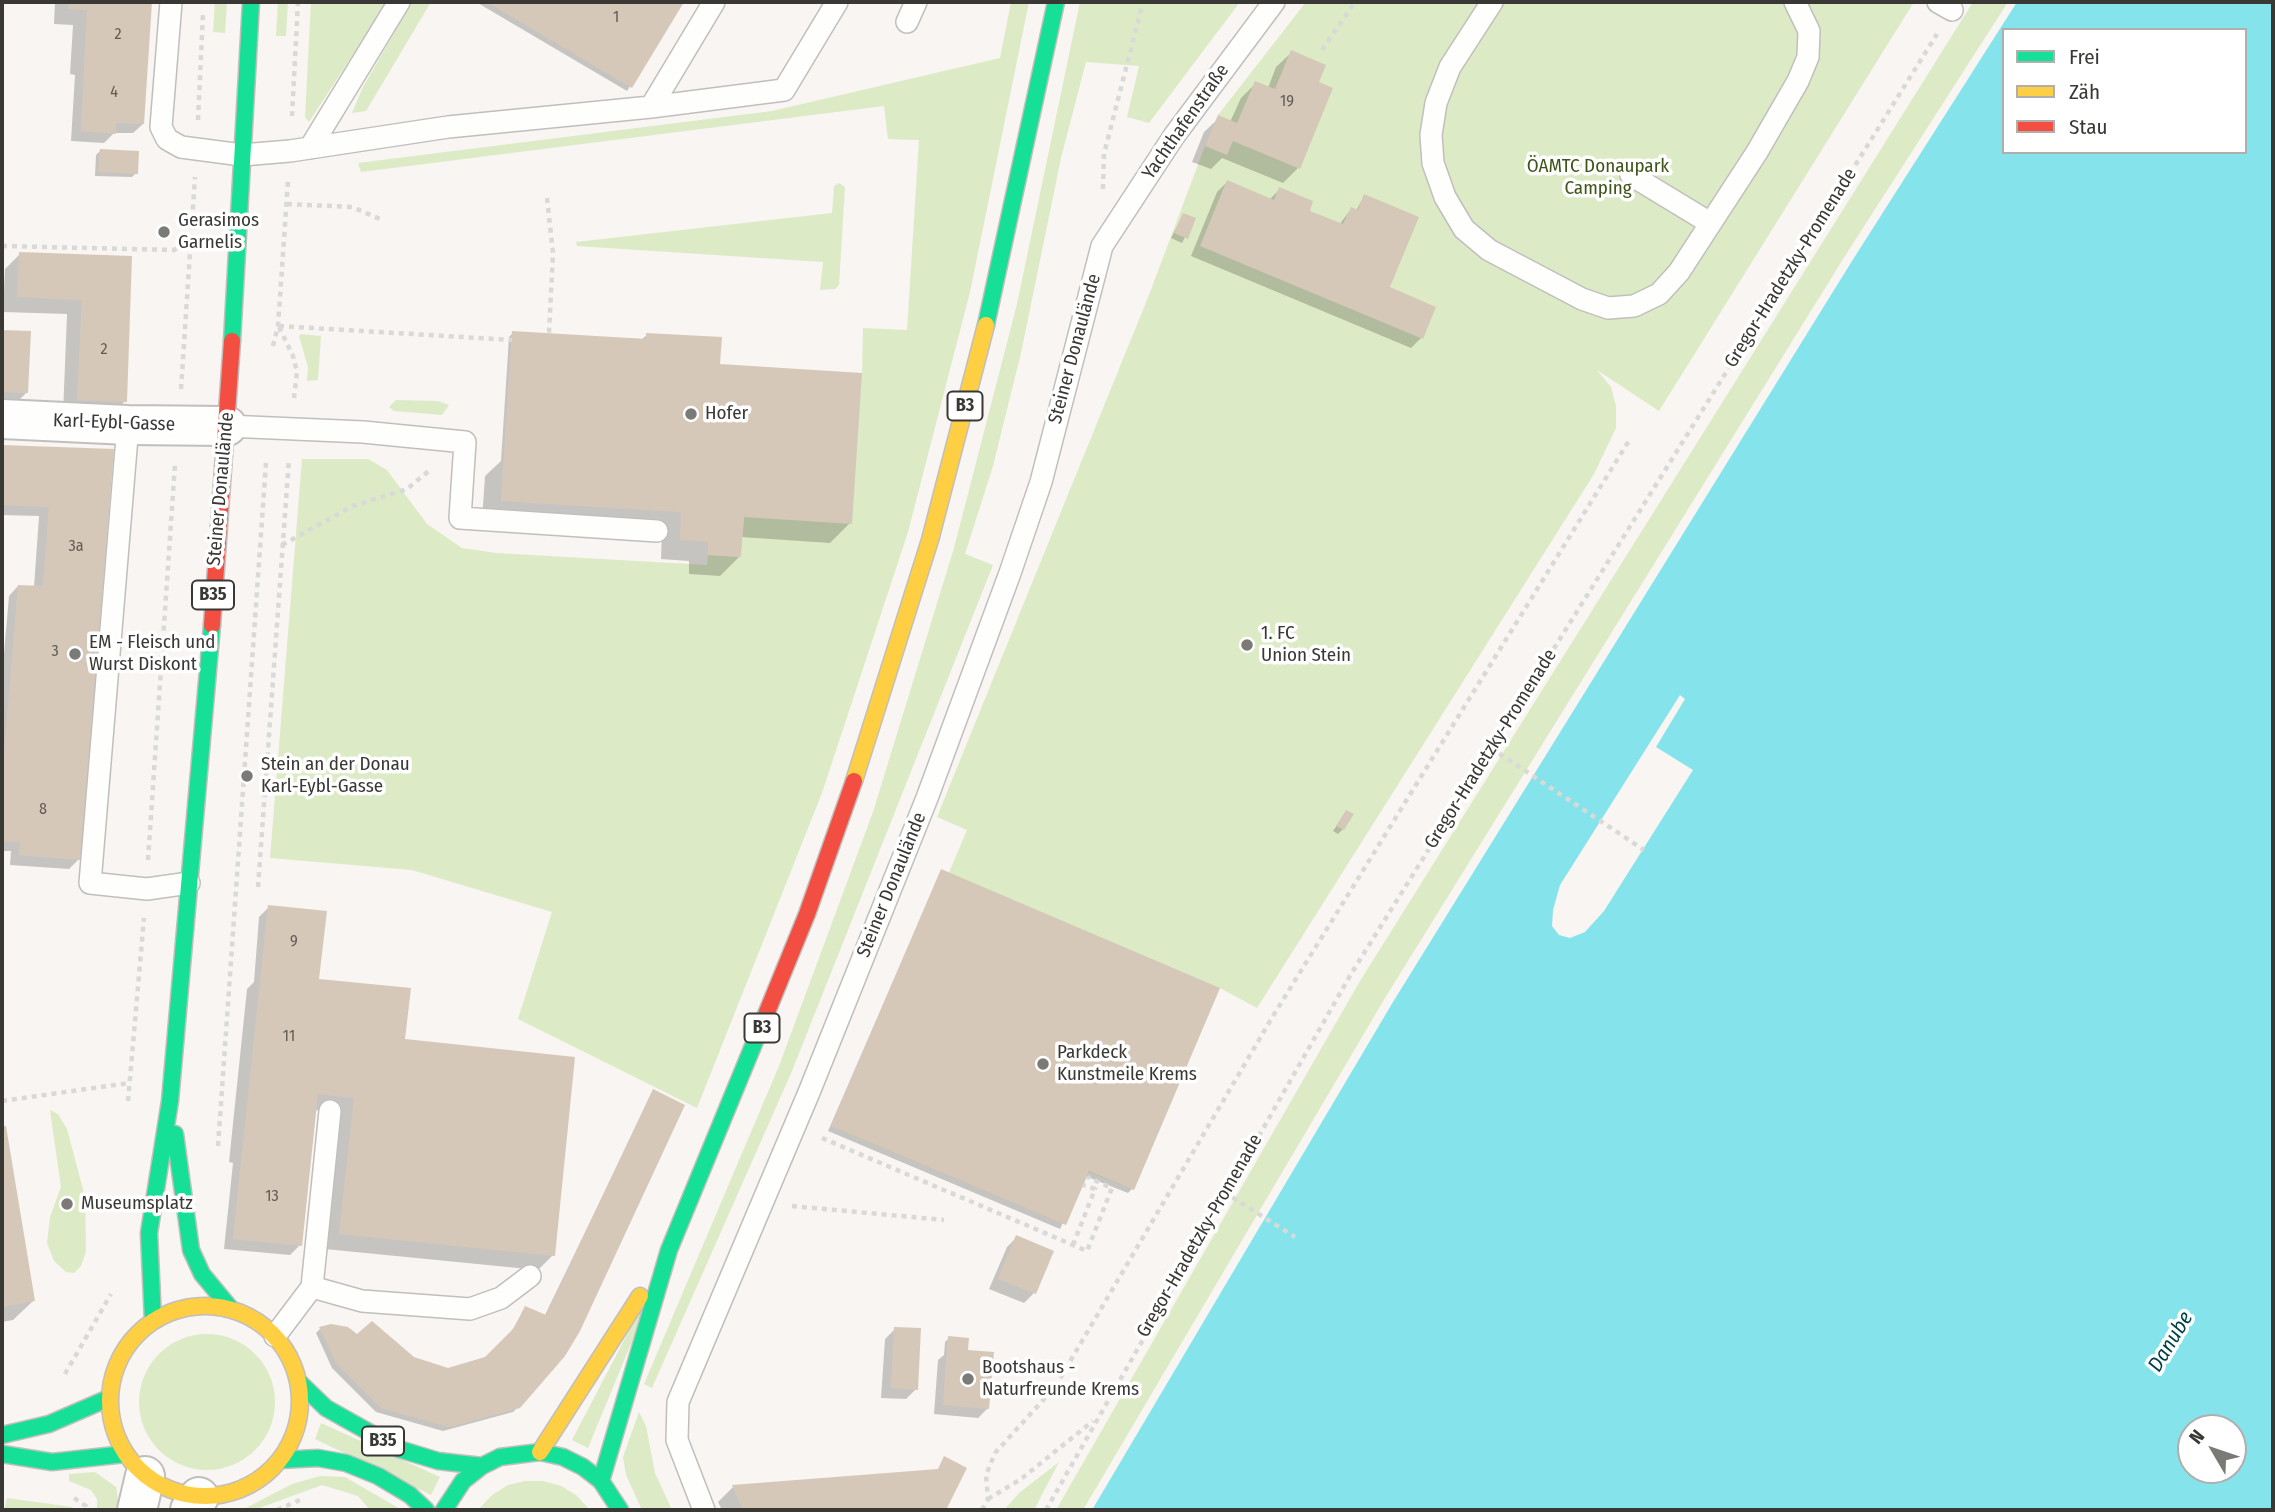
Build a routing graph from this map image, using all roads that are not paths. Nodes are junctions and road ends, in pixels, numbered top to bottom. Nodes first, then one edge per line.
1 (171, 2) edge
2 (251, 2) edge
3 (399, 2) edge
4 (715, 2) edge
5 (837, 2) edge
6 (916, 2) edge
7 (1056, 2) edge
8 (1274, 2) edge
9 (1492, 2) edge
10 (1795, 2) edge
11 (906, 22) dead end
12 (651, 107) junction
13 (310, 148) junction
14 (242, 155) junction
15 (1631, 175) dead end
16 (1710, 223) junction
17 (1102, 246) joint
18 (2, 419) edge
19 (128, 425) junction
20 (227, 425) junction
21 (657, 531) dead end
22 (189, 883) junction
23 (170, 1101) junction
24 (330, 1111) dead end
25 (669, 1250) junction
26 (530, 1276) dead end
27 (312, 1287) junction
28 (231, 1309) junction
29 (153, 1321) junction
30 (275, 1336) junction
31 (299, 1382) junction
32 (109, 1398) junction
33 (2, 1436) edge
34 (540, 1452) junction
35 (2, 1454) edge
36 (280, 1460) junction
37 (482, 1466) junction
38 (136, 1480) edge
39 (601, 1481) junction
40 (195, 1504) edge
41 (426, 1510) edge
42 (444, 1510) edge
43 (620, 1510) edge
44 (704, 1510) edge

1 - 14 lane
2 - 14 main road, Steiner Donaulände / B35
3 - 13 lane
4 - 12 lane
5 - 12 lane
6 - 11 lane
7 - 25 main road, B3
8 - 17 lane, Yachthafenstraße
9 - 16 lane
10 - 16 lane
12 - 13 lane
13 - 14 lane
14 - 20 main road, Steiner Donaulände / B35
15 - 16 lane
17 - 44 lane, Steiner Donaulände
18 - 19 street, Karl-Eybl-Gasse
19 - 20 street, Karl-Eybl-Gasse
19 - 22 lane
20 - 21 lane
20 - 22 main road, Steiner Donaulände / B35
22 - 23 main road, Steiner Donaulände / B35
23 - 28 main road, Steiner Donaulände / B35
23 - 29 main road, Steiner Donaulände / B35
24 - 27 lane
25 - 34 main road, B3
25 - 39 main road, B3
26 - 27 lane
27 - 30 lane
28 - 29 main road, B35
28 - 30 main road, B35
29 - 32 main road, B35
30 - 31 main road, B35
31 - 36 main road, B35
31 - 37 main road, B35
32 - 33 main road
32 - 38 main road, B35
34 - 37 main road
34 - 39 main road
35 - 38 main road
36 - 40 main road, B35
36 - 41 main road, B35
37 - 42 main road
38 - 40 main road, B35
39 - 43 main road

